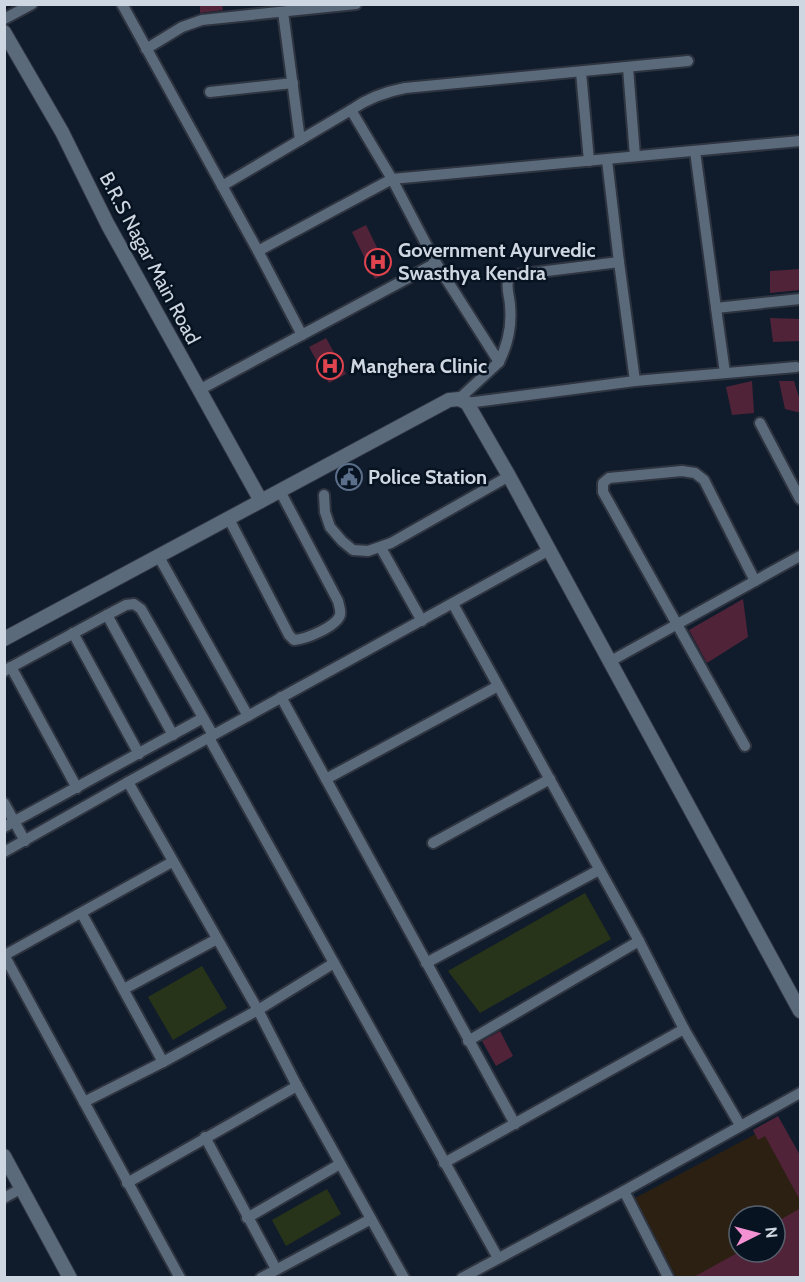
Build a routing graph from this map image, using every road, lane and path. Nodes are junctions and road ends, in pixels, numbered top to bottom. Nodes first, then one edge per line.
1 (32, 4) edge
2 (122, 4) edge
3 (356, 4) edge
4 (283, 12) junction
5 (4, 19) edge
6 (4, 32) edge
7 (146, 49) junction
8 (688, 62) dead end
9 (628, 68) junction
10 (581, 72) junction
11 (293, 83) junction
12 (210, 92) dead end
13 (351, 110) junction
14 (300, 140) junction
15 (801, 141) edge
16 (695, 151) junction
17 (635, 156) junction
18 (607, 160) junction
19 (589, 161) junction
20 (392, 179) junction
21 (222, 186) junction
22 (258, 251) junction
23 (619, 262) junction
24 (436, 263) junction
25 (801, 299) edge
26 (716, 308) junction
27 (302, 335) junction
28 (499, 362) junction
29 (796, 367) dead end
30 (725, 373) junction
31 (635, 381) junction
32 (199, 390) junction
33 (463, 401) junction
34 (760, 423) dead end
35 (509, 477) junction
36 (280, 491) junction
37 (324, 495) dead end
38 (801, 499) edge
39 (261, 501) junction
40 (229, 519) junction
41 (381, 548) junction
42 (549, 550) junction
43 (801, 555) edge
44 (159, 557) junction
45 (755, 581) junction
46 (453, 604) junction
47 (107, 615) junction
48 (422, 621) junction
49 (676, 625) junction
50 (73, 633) junction
51 (4, 639) edge
52 (609, 662) junction
53 (8, 669) edge
54 (498, 686) junction
55 (281, 697) junction
56 (248, 716) junction
57 (203, 718) junction
58 (173, 735) junction
59 (211, 737) junction
60 (745, 746) dead end
61 (139, 754) junction
62 (326, 779) junction
63 (550, 779) junction
64 (128, 782) junction
65 (76, 788) junction
66 (4, 803) edge
67 (10, 825) edge
68 (25, 841) junction
69 (434, 843) dead end
70 (4, 852) edge
71 (172, 862) junction
72 (599, 870) junction
73 (82, 914) junction
74 (216, 939) junction
75 (639, 941) junction
76 (5, 955) edge
77 (334, 963) junction
78 (426, 963) junction
79 (124, 989) junction
80 (258, 1010) junction
81 (801, 1011) edge
82 (684, 1029) junction
83 (468, 1041) junction
84 (163, 1062) junction
85 (297, 1086) junction
86 (801, 1093) edge
87 (84, 1102) junction
88 (515, 1124) junction
89 (741, 1125) junction
90 (205, 1137) junction
91 (4, 1156) edge
92 (444, 1163) junction
93 (340, 1164) junction
94 (127, 1183) junction
95 (22, 1188) junction
96 (624, 1191) junction
97 (4, 1198) edge
98 (248, 1218) junction
99 (371, 1219) junction
100 (498, 1258) junction
101 (276, 1269) junction
102 (69, 1278) edge
103 (180, 1278) edge
104 (261, 1278) edge
105 (404, 1278) edge
106 (462, 1278) edge
107 (668, 1278) edge

1 - 5 street
2 - 7 street
3 - 4 street
4 - 7 street
4 - 11 street
6 - 32 street, B.R.S Nagar Main Road
7 - 21 street
8 - 9 street
9 - 10 street
9 - 17 street
10 - 13 street
10 - 19 street
11 - 12 street
11 - 14 street
13 - 14 street
13 - 20 street
14 - 21 street
15 - 16 street
16 - 17 street
16 - 26 street
17 - 18 street
18 - 19 street
18 - 23 street
19 - 20 street
20 - 22 street
20 - 24 street
21 - 22 street
22 - 27 street
23 - 28 street
23 - 31 street
24 - 27 street
24 - 28 street
25 - 26 street
26 - 30 street
27 - 32 street
28 - 33 street
29 - 30 street
30 - 31 street
31 - 33 street
32 - 39 street, B.R.S Nagar Main Road
33 - 35 street
33 - 36 street
34 - 38 street
35 - 41 street
35 - 42 street
36 - 39 street
36 - 40 street
37 - 41 street
39 - 40 street
40 - 44 street
41 - 48 street
42 - 46 street
42 - 52 street
43 - 45 street
44 - 51 street
44 - 56 street
45 - 49 street
45 - 49 street
46 - 48 street
46 - 54 street
47 - 50 street
47 - 57 street
47 - 58 street
48 - 55 street
49 - 52 street
49 - 60 street
50 - 53 street
50 - 61 street
52 - 81 street
53 - 65 street
54 - 62 street
54 - 63 street
55 - 56 street
55 - 62 street
56 - 59 street
57 - 58 street
57 - 59 street
58 - 61 street
59 - 64 street
59 - 77 street
61 - 65 street
62 - 78 street
63 - 69 street
63 - 72 street
64 - 68 street
64 - 71 street
65 - 67 street
66 - 67 street
67 - 68 street
68 - 70 street
71 - 73 street
71 - 74 street
72 - 75 street
72 - 78 street
73 - 76 street
73 - 79 street
74 - 79 street
74 - 80 street
75 - 82 street
75 - 83 street
76 - 87 street
77 - 80 street
77 - 92 street
78 - 83 street
79 - 84 street
80 - 84 street
80 - 85 street
82 - 88 street
82 - 89 street
83 - 88 street
84 - 87 street
85 - 90 street
85 - 93 street
86 - 89 street
87 - 94 street
88 - 92 street
89 - 96 street
90 - 94 street
90 - 98 street
91 - 95 street
92 - 100 street
93 - 98 street
93 - 99 street
94 - 103 street
95 - 97 street
95 - 102 street
96 - 100 street
96 - 107 street
98 - 101 street
99 - 101 street
99 - 105 street
100 - 106 street
101 - 104 street

